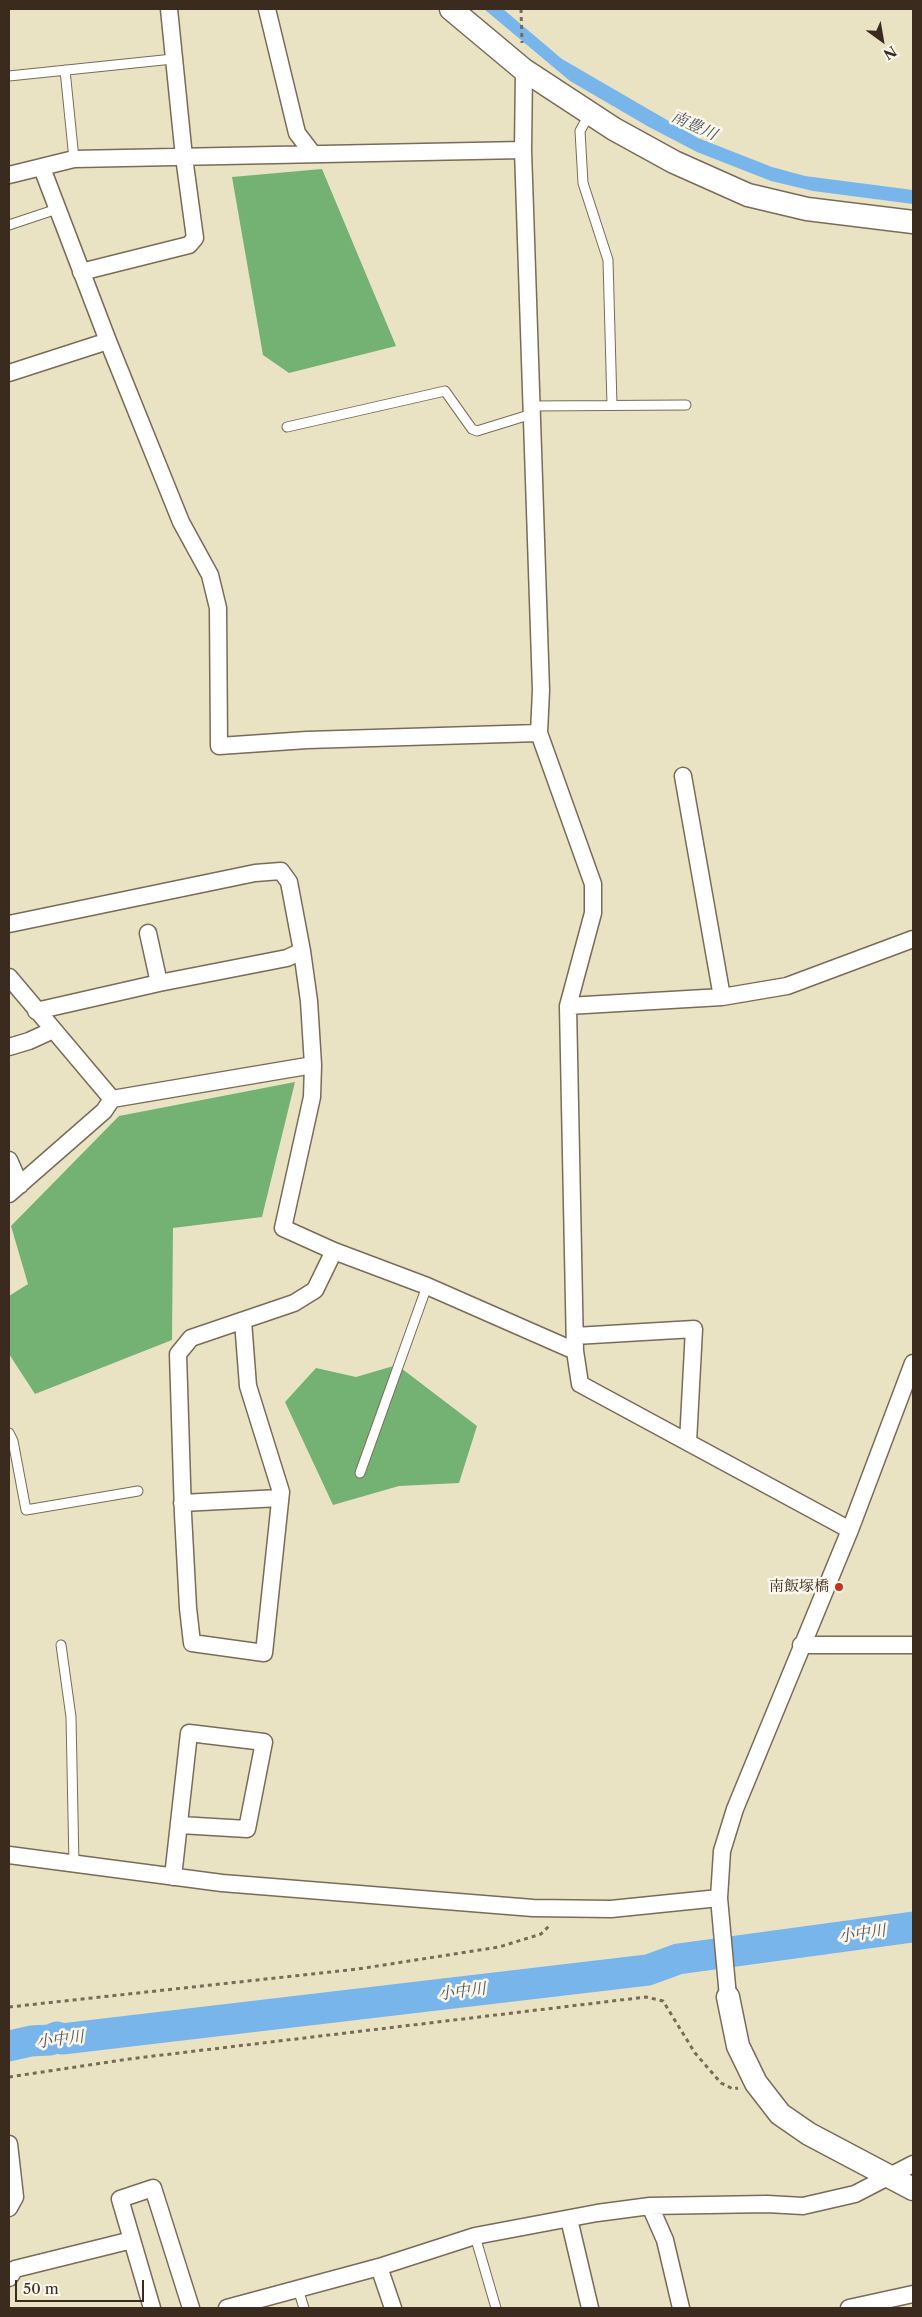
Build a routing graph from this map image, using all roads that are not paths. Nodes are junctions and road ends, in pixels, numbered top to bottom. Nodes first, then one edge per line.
1 (169, 9) edge
2 (267, 9) edge
3 (451, 9) edge
4 (173, 59) junction
5 (65, 70) junction
6 (524, 70) junction
7 (9, 76) edge
8 (590, 113) junction
9 (523, 150) junction
10 (314, 154) junction
11 (184, 157) junction
12 (74, 160) junction
13 (42, 168) junction
14 (9, 175) edge
15 (57, 209) junction
16 (913, 222) edge
17 (9, 225) edge
18 (81, 272) junction
19 (108, 340) junction
20 (9, 373) edge
21 (612, 405) junction
22 (686, 405) dead end
23 (532, 410) junction
24 (287, 427) dead end
25 (539, 733) junction
26 (683, 776) dead end
27 (9, 924) edge
28 (148, 933) dead end
29 (913, 939) edge
30 (302, 951) junction
31 (9, 977) edge
32 (160, 983) junction
33 (722, 997) junction
34 (568, 1006) junction
35 (36, 1011) junction
36 (52, 1030) junction
37 (9, 1047) edge
38 (313, 1065) junction
39 (112, 1099) junction
40 (9, 1160) edge
41 (14, 1189) edge
42 (334, 1251) junction
43 (427, 1286) junction
44 (243, 1320) junction
45 (575, 1343) junction
46 (913, 1363) edge
47 (910, 1381) edge
48 (9, 1433) edge
49 (688, 1442) junction
50 (360, 1473) dead end
51 (138, 1491) dead end
52 (280, 1498) junction
53 (182, 1503) junction
54 (850, 1530) junction
55 (61, 1645) dead end
56 (801, 1645) junction
57 (913, 1645) edge
58 (180, 1825) junction
59 (9, 1855) edge
60 (74, 1865) junction
61 (173, 1877) junction
62 (719, 1898) junction
63 (728, 1997) joint
64 (9, 2144) edge
65 (913, 2164) edge
66 (892, 2177) junction
67 (913, 2189) edge
68 (650, 2206) junction
69 (9, 2208) edge
70 (569, 2218) junction
71 (475, 2236) junction
72 (132, 2240) junction
73 (379, 2267) junction
74 (9, 2278) edge
75 (298, 2289) junction
76 (913, 2294) edge
77 (152, 2308) edge
78 (192, 2308) edge
79 (227, 2308) edge
80 (304, 2308) edge
81 (393, 2308) edge
82 (496, 2308) edge
83 (590, 2308) edge
84 (680, 2308) edge
85 (848, 2308) edge

1 - 4 street
2 - 10 street
3 - 6 street
4 - 5 lane
4 - 11 street
5 - 7 lane
5 - 12 lane
6 - 8 street
6 - 9 street
8 - 16 street
8 - 21 lane
9 - 10 street
9 - 23 street
10 - 11 street
11 - 12 street
11 - 18 street
12 - 13 street
13 - 14 street
13 - 15 street
15 - 17 lane
15 - 18 street
18 - 19 street
19 - 20 street
19 - 25 street
21 - 22 lane
21 - 23 lane
23 - 24 lane
23 - 25 street
25 - 34 street
26 - 33 street
27 - 30 street
28 - 32 street
29 - 33 street
30 - 32 street
30 - 38 street
31 - 35 street
32 - 35 street
33 - 34 street
34 - 45 street
35 - 36 street
36 - 37 street
36 - 39 street
38 - 39 street
38 - 42 street
39 - 41 street
40 - 41 street
42 - 43 street
42 - 44 street
43 - 45 street
43 - 50 lane
44 - 52 street
44 - 53 street
45 - 49 street
45 - 49 street
46 - 47 street
47 - 54 street
48 - 51 lane
49 - 54 street
52 - 53 street
52 - 53 street
54 - 56 street
55 - 60 lane
56 - 57 street
56 - 62 street
58 - 58 street
58 - 61 street
59 - 60 street
60 - 61 street
61 - 62 street
62 - 63 street
63 - 66 street
64 - 69 street
65 - 66 street
66 - 67 street
66 - 68 street
68 - 70 street
68 - 84 street
70 - 71 street
70 - 83 street
71 - 73 street
71 - 82 lane
72 - 74 street
72 - 77 street
72 - 78 street
73 - 75 street
73 - 81 street
75 - 79 street
75 - 80 lane
76 - 85 street

